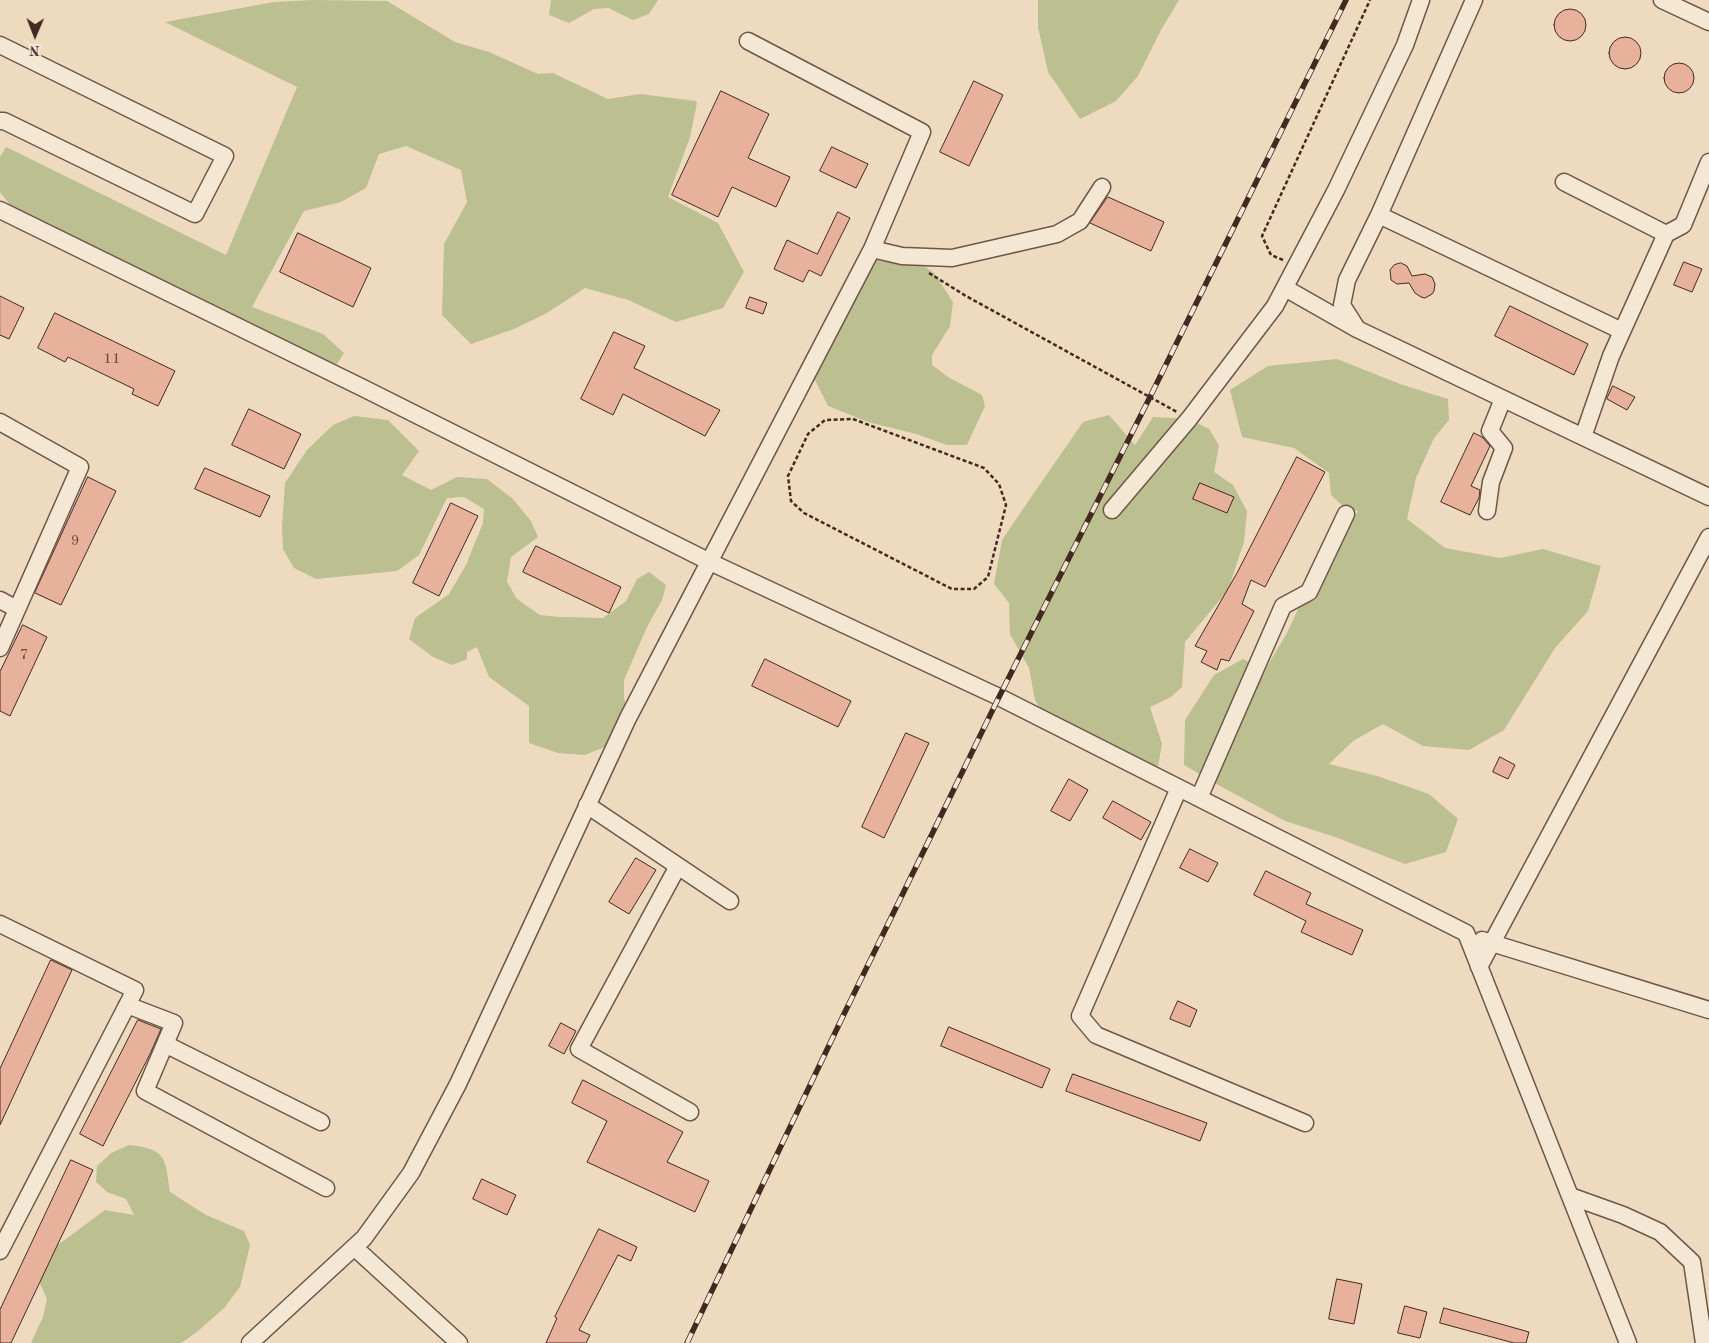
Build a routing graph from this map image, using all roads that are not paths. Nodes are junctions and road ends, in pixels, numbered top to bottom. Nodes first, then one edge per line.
1 (1421, 0) edge
2 (1474, 0) edge
3 (1662, 0) edge
4 (1709, 22) edge
5 (748, 41) dead end
6 (0, 44) edge
7 (0, 121) edge
8 (1709, 162) edge
9 (1564, 182) dead end
10 (1102, 187) dead end
11 (0, 210) edge
12 (1379, 214) junction
13 (1666, 234) junction
14 (872, 249) junction
15 (1285, 288) junction
16 (1357, 329) junction
17 (1622, 332) junction
18 (1503, 399) junction
19 (0, 422) edge
20 (1583, 437) junction
21 (1709, 497) edge
22 (1112, 510) dead end
23 (1488, 511) dead end
24 (1346, 514) dead end
25 (1709, 537) edge
26 (710, 562) junction
27 (0, 600) edge
28 (18, 609) junction
29 (0, 648) edge
30 (1179, 788) junction
31 (1199, 798) junction
32 (587, 805) junction
33 (678, 866) junction
34 (730, 901) dead end
35 (0, 924) edge
36 (1466, 933) junction
37 (1491, 944) junction
38 (1479, 967) junction
39 (127, 1005) junction
40 (1709, 1010) edge
41 (165, 1044) junction
42 (690, 1112) dead end
43 (321, 1122) dead end
44 (1305, 1123) dead end
45 (326, 1188) dead end
46 (1570, 1196) junction
47 (354, 1247) junction
48 (0, 1251) edge
49 (250, 1343) edge
50 (459, 1343) edge
51 (1628, 1343) edge
52 (1704, 1343) edge

1 - 15 street
2 - 12 street
3 - 4 street
5 - 14 street
6 - 7 street
8 - 13 street
9 - 13 street
10 - 14 street
11 - 26 street
12 - 16 street
12 - 17 street
13 - 17 street
14 - 26 street
15 - 16 street
15 - 22 street
16 - 18 street
17 - 20 street
18 - 20 street
18 - 23 street
19 - 28 street
20 - 21 street
24 - 31 street
25 - 37 street
26 - 30 street
26 - 32 street
27 - 28 street
28 - 29 street
30 - 31 street
30 - 44 street
31 - 36 street
32 - 33 street
32 - 47 street
33 - 34 street
33 - 42 street
35 - 39 street
36 - 37 street
36 - 38 street
37 - 38 street
37 - 40 street
38 - 46 street
39 - 41 street
39 - 48 street
41 - 43 street
41 - 45 street
46 - 51 street
46 - 52 street
47 - 49 street
47 - 50 street

